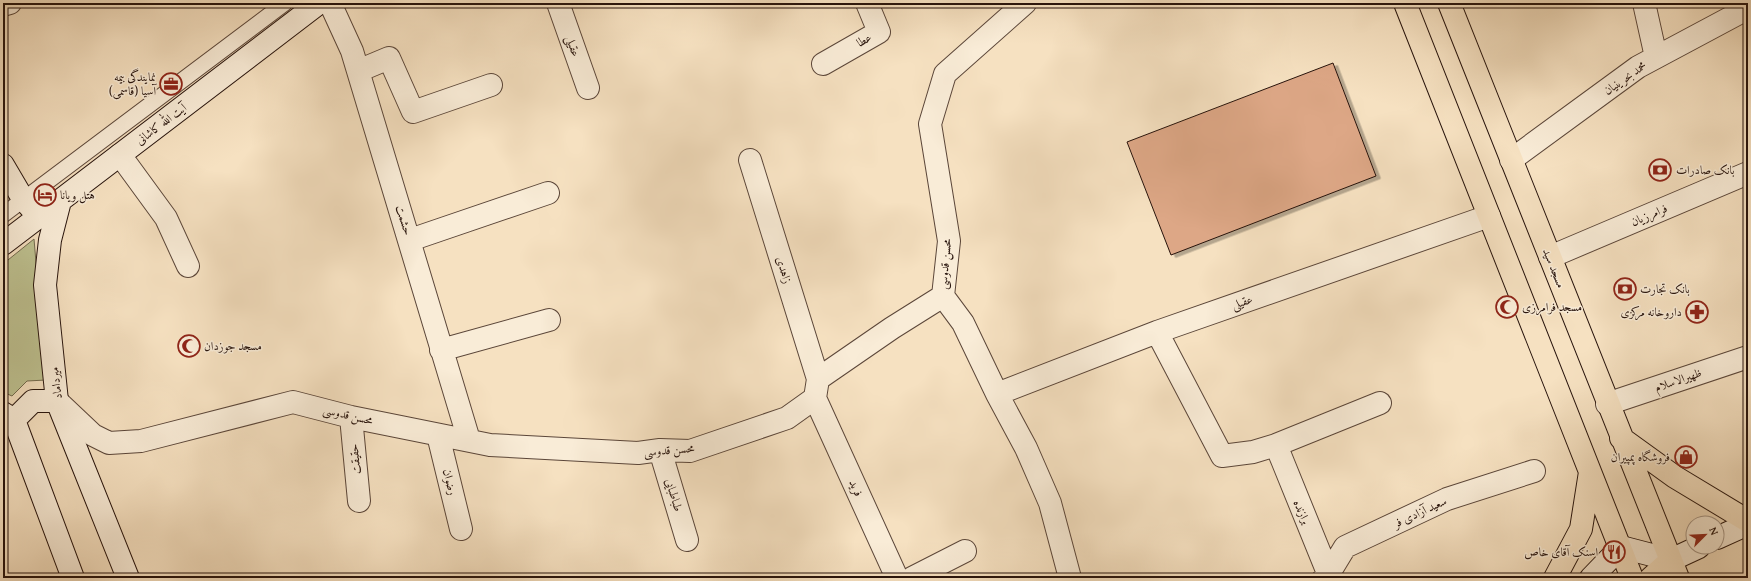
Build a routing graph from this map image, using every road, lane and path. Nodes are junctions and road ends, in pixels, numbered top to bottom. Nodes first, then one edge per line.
1 (10, 3) edge
2 (285, 3) edge
3 (330, 3) edge
4 (558, 3) edge
5 (867, 3) edge
6 (1025, 3) edge
7 (1405, 3) edge
8 (1449, 3) edge
9 (1644, 3) edge
10 (3, 5) edge
11 (310, 6) edge
12 (1743, 9) edge
13 (1656, 57) junction
14 (823, 64) dead end
15 (358, 71) junction
16 (491, 85) dead end
17 (588, 88) dead end
18 (120, 155) junction
19 (750, 160) dead end
20 (1511, 160) junction
21 (3, 165) edge
22 (1748, 173) edge
23 (548, 193) dead end
24 (23, 199) junction
25 (60, 201) junction
26 (3, 215) edge
27 (1489, 216) junction
28 (39, 217) junction
29 (410, 240) junction
30 (3, 244) edge
31 (1550, 257) junction
32 (188, 266) dead end
33 (943, 296) junction
34 (549, 320) dead end
35 (1157, 332) junction
36 (441, 350) junction
37 (1748, 357) edge
38 (816, 388) junction
39 (997, 394) junction
40 (57, 401) junction
41 (1380, 403) dead end
42 (1607, 404) junction
43 (9, 416) edge
44 (351, 417) junction
45 (438, 435) junction
46 (1621, 438) junction
47 (469, 440) junction
48 (1276, 445) junction
49 (660, 450) junction
50 (1534, 471) dead end
51 (1590, 472) junction
52 (359, 501) dead end
53 (1748, 521) edge
54 (1748, 524) edge
55 (461, 529) dead end
56 (1725, 534) edge
57 (687, 540) dead end
58 (1620, 547) junction
59 (965, 551) dead end
60 (1690, 555) edge
61 (1674, 569) edge
62 (1327, 577) edge
63 (73, 578) edge
64 (128, 578) edge
65 (897, 578) edge
66 (912, 578) edge
67 (1070, 578) edge
68 (1554, 578) edge
69 (1591, 578) edge
70 (1632, 578) edge
71 (1651, 578) edge

1 - 10 street
2 - 24 lane, آیت الله کاشانی
3 - 15 street, حشمت
4 - 17 street, عقیلی
5 - 14 street, عطا
6 - 33 street, محسن قدوسی
7 - 27 main road
8 - 20 main road, مسجد سید
9 - 13 street
11 - 18 street, آیت الله کاشانی
12 - 13 street, محمد بحرینیان
13 - 20 street, محمد بحرینیان
15 - 16 street
15 - 29 street, حشمت
18 - 25 street, آیت الله کاشانی
18 - 32 street
19 - 38 street, زاهدی
20 - 31 main road, مسجد سید
21 - 24 street
22 - 31 street, فرامرزیان
23 - 29 street
24 - 26 lane, آیت الله کاشانی
24 - 28 street
25 - 28 street, آیت الله کاشانی
25 - 40 street, میرداماد
27 - 35 street, عقیلی
27 - 51 main road
28 - 30 street, آیت الله کاشانی
29 - 36 street, حشمت
31 - 42 main road, مسجد سید
33 - 38 street, محسن قدوسی
33 - 39 street
34 - 36 street
35 - 39 street, عقیلی
35 - 48 street
36 - 47 street, حشمت
37 - 42 street, ظهیرالاسلام
38 - 49 street, محسن قدوسی
38 - 65 street, فرید
39 - 67 street
40 - 43 street
40 - 44 street, محسن قدوسی
40 - 64 street, میرداماد
41 - 48 street
42 - 46 main road, مسجد سید
43 - 63 street
44 - 45 street, محسن قدوسی
44 - 52 street, حقیقت
45 - 47 street, محسن قدوسی
45 - 55 street, رضوان
46 - 53 main road
46 - 61 main road, مسجد سید
47 - 49 street, محسن قدوسی
48 - 62 street, برازنده
49 - 57 street, طباطبایی
50 - 62 street, سعید آزادی فر
51 - 58 main road
51 - 68 main road
54 - 56 street
58 - 61 street
58 - 69 street
58 - 70 main road
59 - 66 street
60 - 61 street
61 - 71 main road

